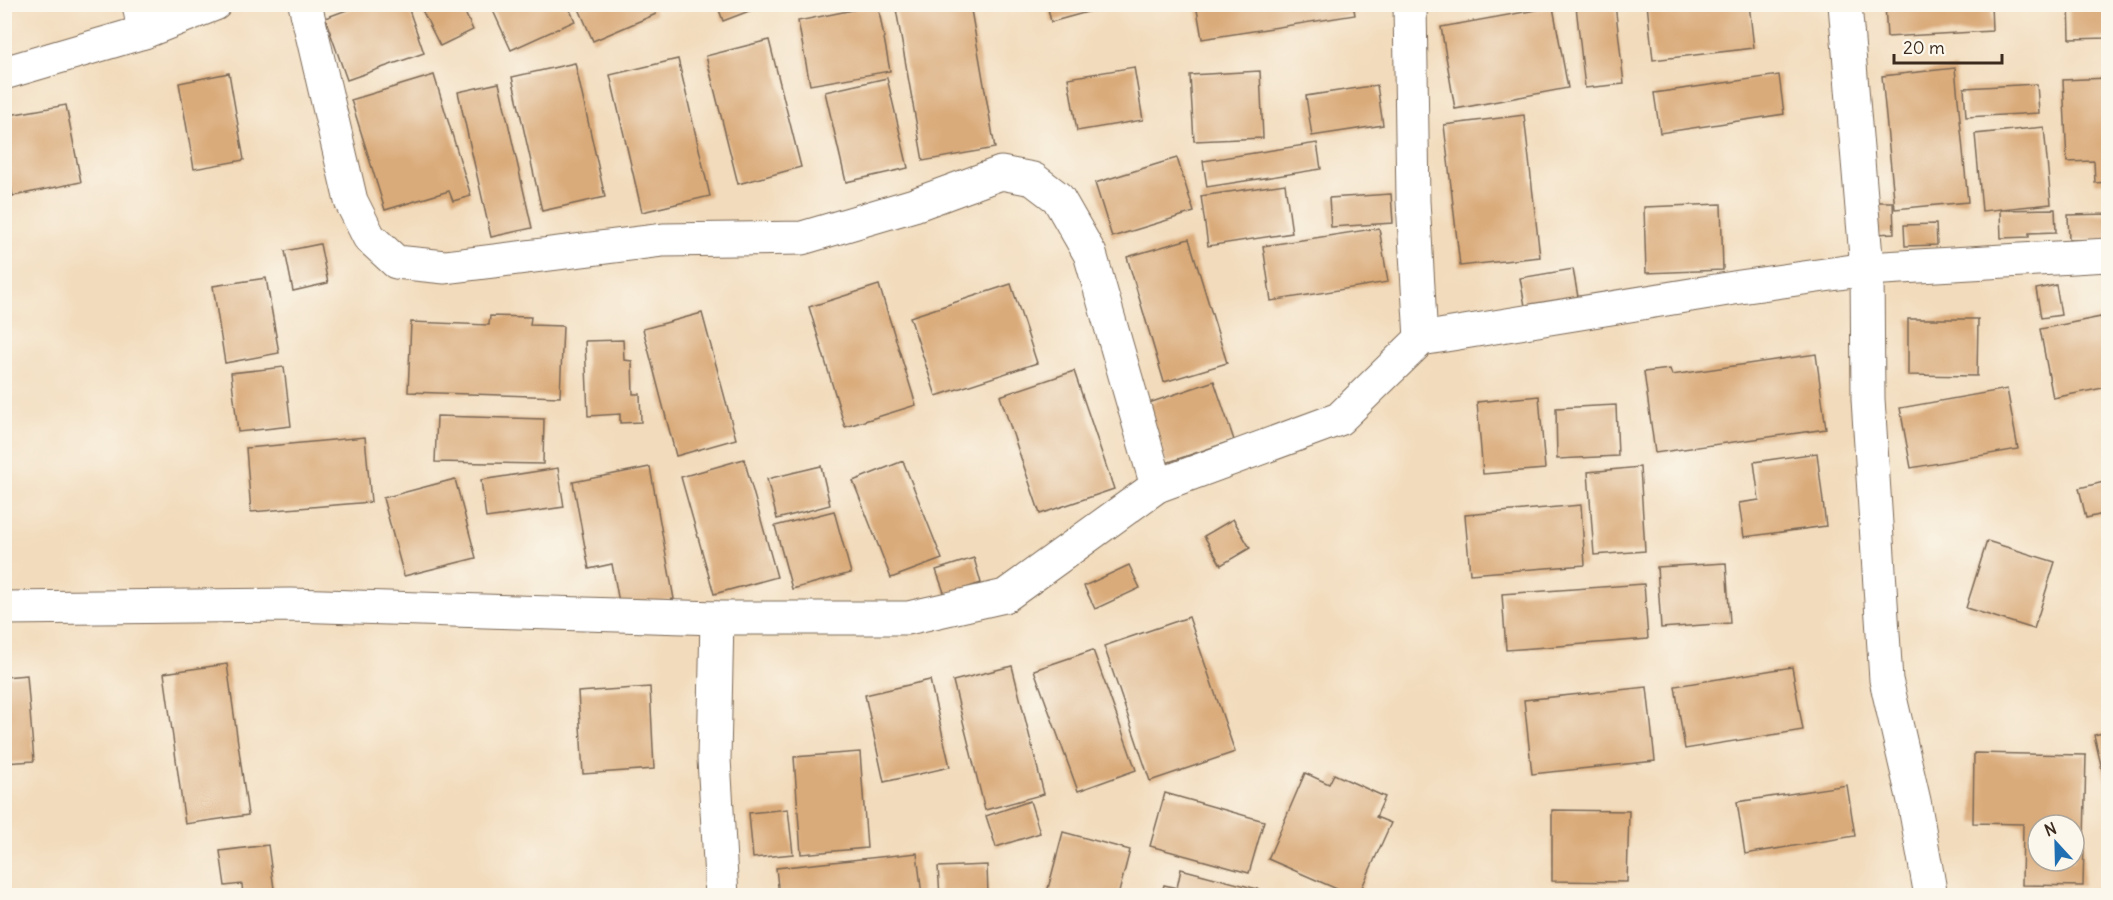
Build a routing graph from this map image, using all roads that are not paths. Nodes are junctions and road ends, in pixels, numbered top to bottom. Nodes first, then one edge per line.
1 (215, 4) edge
2 (305, 4) edge
3 (1410, 4) edge
4 (1845, 4) edge
5 (141, 18) edge
6 (4, 73) edge
7 (2109, 255) edge
8 (1867, 269) junction
9 (1420, 339) junction
10 (1157, 486) junction
11 (4, 608) edge
12 (717, 618) junction
13 (722, 896) edge
14 (1931, 896) edge

1 - 5 street
2 - 10 street
3 - 9 street
4 - 8 street
5 - 6 street
7 - 8 street
8 - 9 street
8 - 14 street
9 - 10 street
10 - 12 street
11 - 12 street
12 - 13 street

